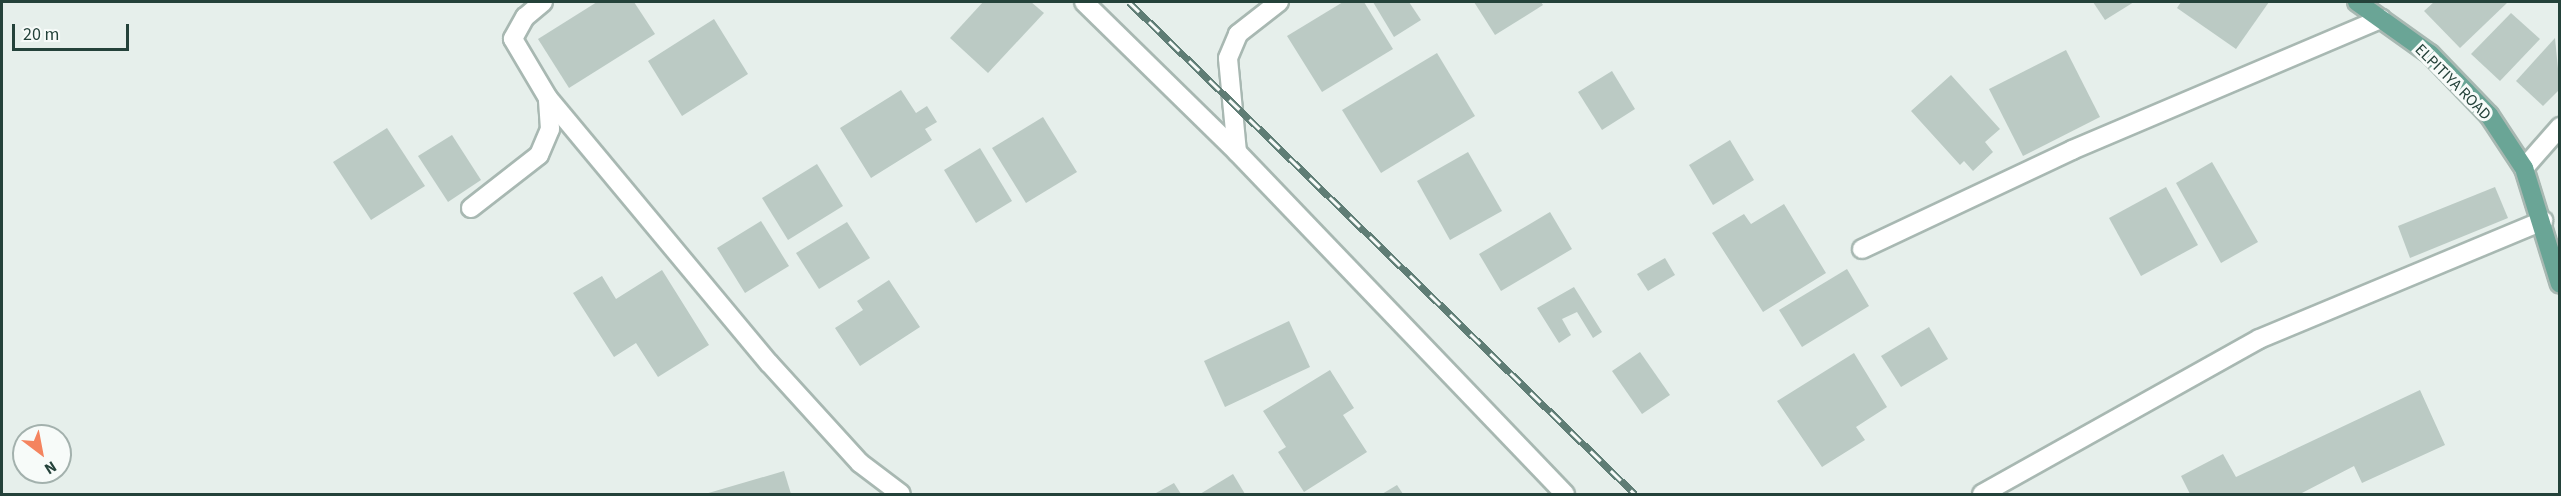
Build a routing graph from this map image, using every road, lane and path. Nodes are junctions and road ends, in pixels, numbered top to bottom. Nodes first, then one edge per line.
1 (543, 2) edge
2 (1084, 2) edge
3 (1279, 2) edge
4 (2357, 2) edge
5 (2381, 19) junction
6 (548, 98) junction
7 (2559, 127) edge
8 (1238, 152) junction
9 (2524, 168) junction
10 (471, 208) dead end
11 (2542, 221) junction
12 (1862, 249) dead end
13 (2559, 284) edge
14 (901, 495) edge
15 (1565, 495) edge
16 (1982, 495) edge

1 - 6 street
2 - 8 street
3 - 8 street
4 - 5 main road, ELPITIYA ROAD
5 - 9 main road, ELPITIYA ROAD
5 - 12 street
6 - 10 street
6 - 14 street
7 - 9 street
8 - 15 street
9 - 11 main road, ELPITIYA ROAD
11 - 13 main road, ELPITIYA ROAD
11 - 16 street

